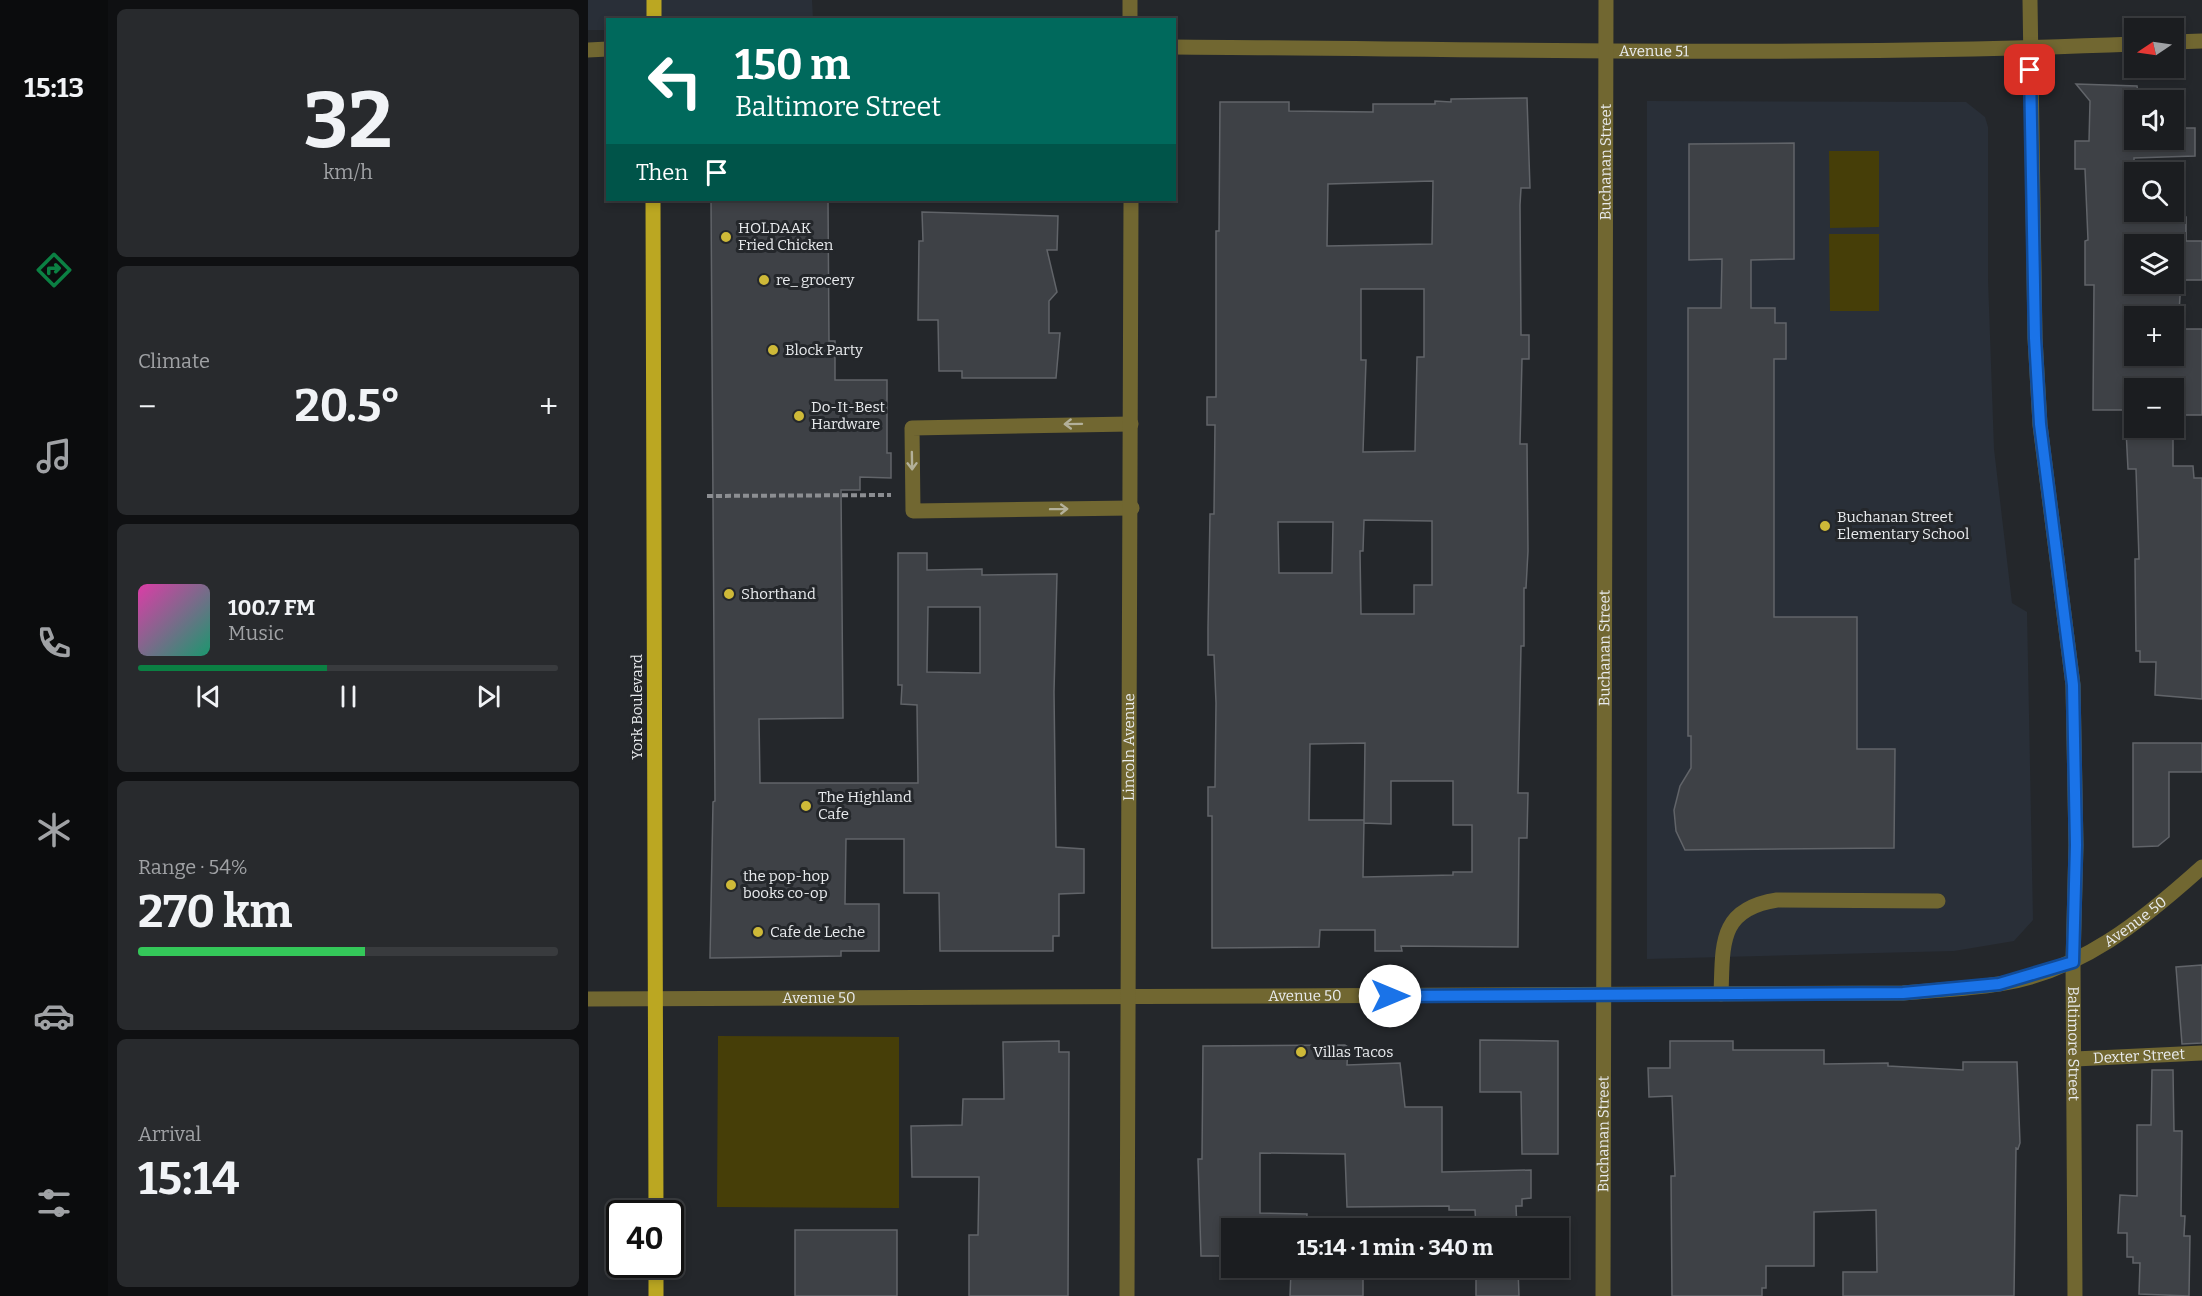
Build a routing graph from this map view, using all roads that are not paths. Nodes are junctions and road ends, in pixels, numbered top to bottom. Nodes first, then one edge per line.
1 (654, 0) edge
2 (1130, 0) edge
3 (1606, 0) edge
4 (2030, 0) edge
5 (654, 18) edge
6 (1130, 18) edge
7 (2202, 41) edge
8 (2184, 42) edge
9 (2124, 44) edge
10 (1176, 46) edge
11 (2029, 48) junction
12 (588, 50) edge
13 (606, 50) edge
14 (1606, 50) junction
15 (653, 201) edge
16 (1131, 201) edge
17 (1131, 424) junction
18 (1132, 508) junction
19 (2202, 867) edge
20 (1938, 901) dead end
21 (2073, 962) junction
22 (1605, 994) junction
23 (1721, 994) junction
24 (1128, 998) junction
25 (588, 999) edge
26 (657, 1000) junction
27 (2202, 1053) edge
28 (2076, 1059) junction
29 (656, 1200) edge
30 (656, 1278) edge
31 (656, 1296) edge
32 (1127, 1296) edge
33 (1603, 1296) edge
34 (2075, 1296) edge

1 - 5 main road
2 - 6 street
3 - 14 street, Buchanan Street
4 - 11 street, Baltimore Street
7 - 8 street
9 - 11 street, Avenue 51
10 - 14 street, Avenue 51
11 - 14 street, Avenue 51
11 - 21 street, Baltimore Street
12 - 13 street
14 - 22 street, Buchanan Street
15 - 26 main road, York Boulevard
16 - 17 street, Lincoln Avenue
17 - 18 street, Lincoln Avenue
17 -> 18 street
18 - 24 street, Lincoln Avenue
19 - 21 street, Avenue 50
20 - 23 street
21 - 23 street, Avenue 50
21 - 28 street, Baltimore Street
22 - 23 street, Avenue 50
22 - 24 street, Avenue 50
22 - 33 street, Buchanan Street
24 - 26 street, Avenue 50
24 - 32 street, Lincoln Avenue
25 - 26 street, Avenue 50
26 - 29 main road, York Boulevard
27 - 28 street, Dexter Street
28 - 34 street, Baltimore Street
30 - 31 main road

